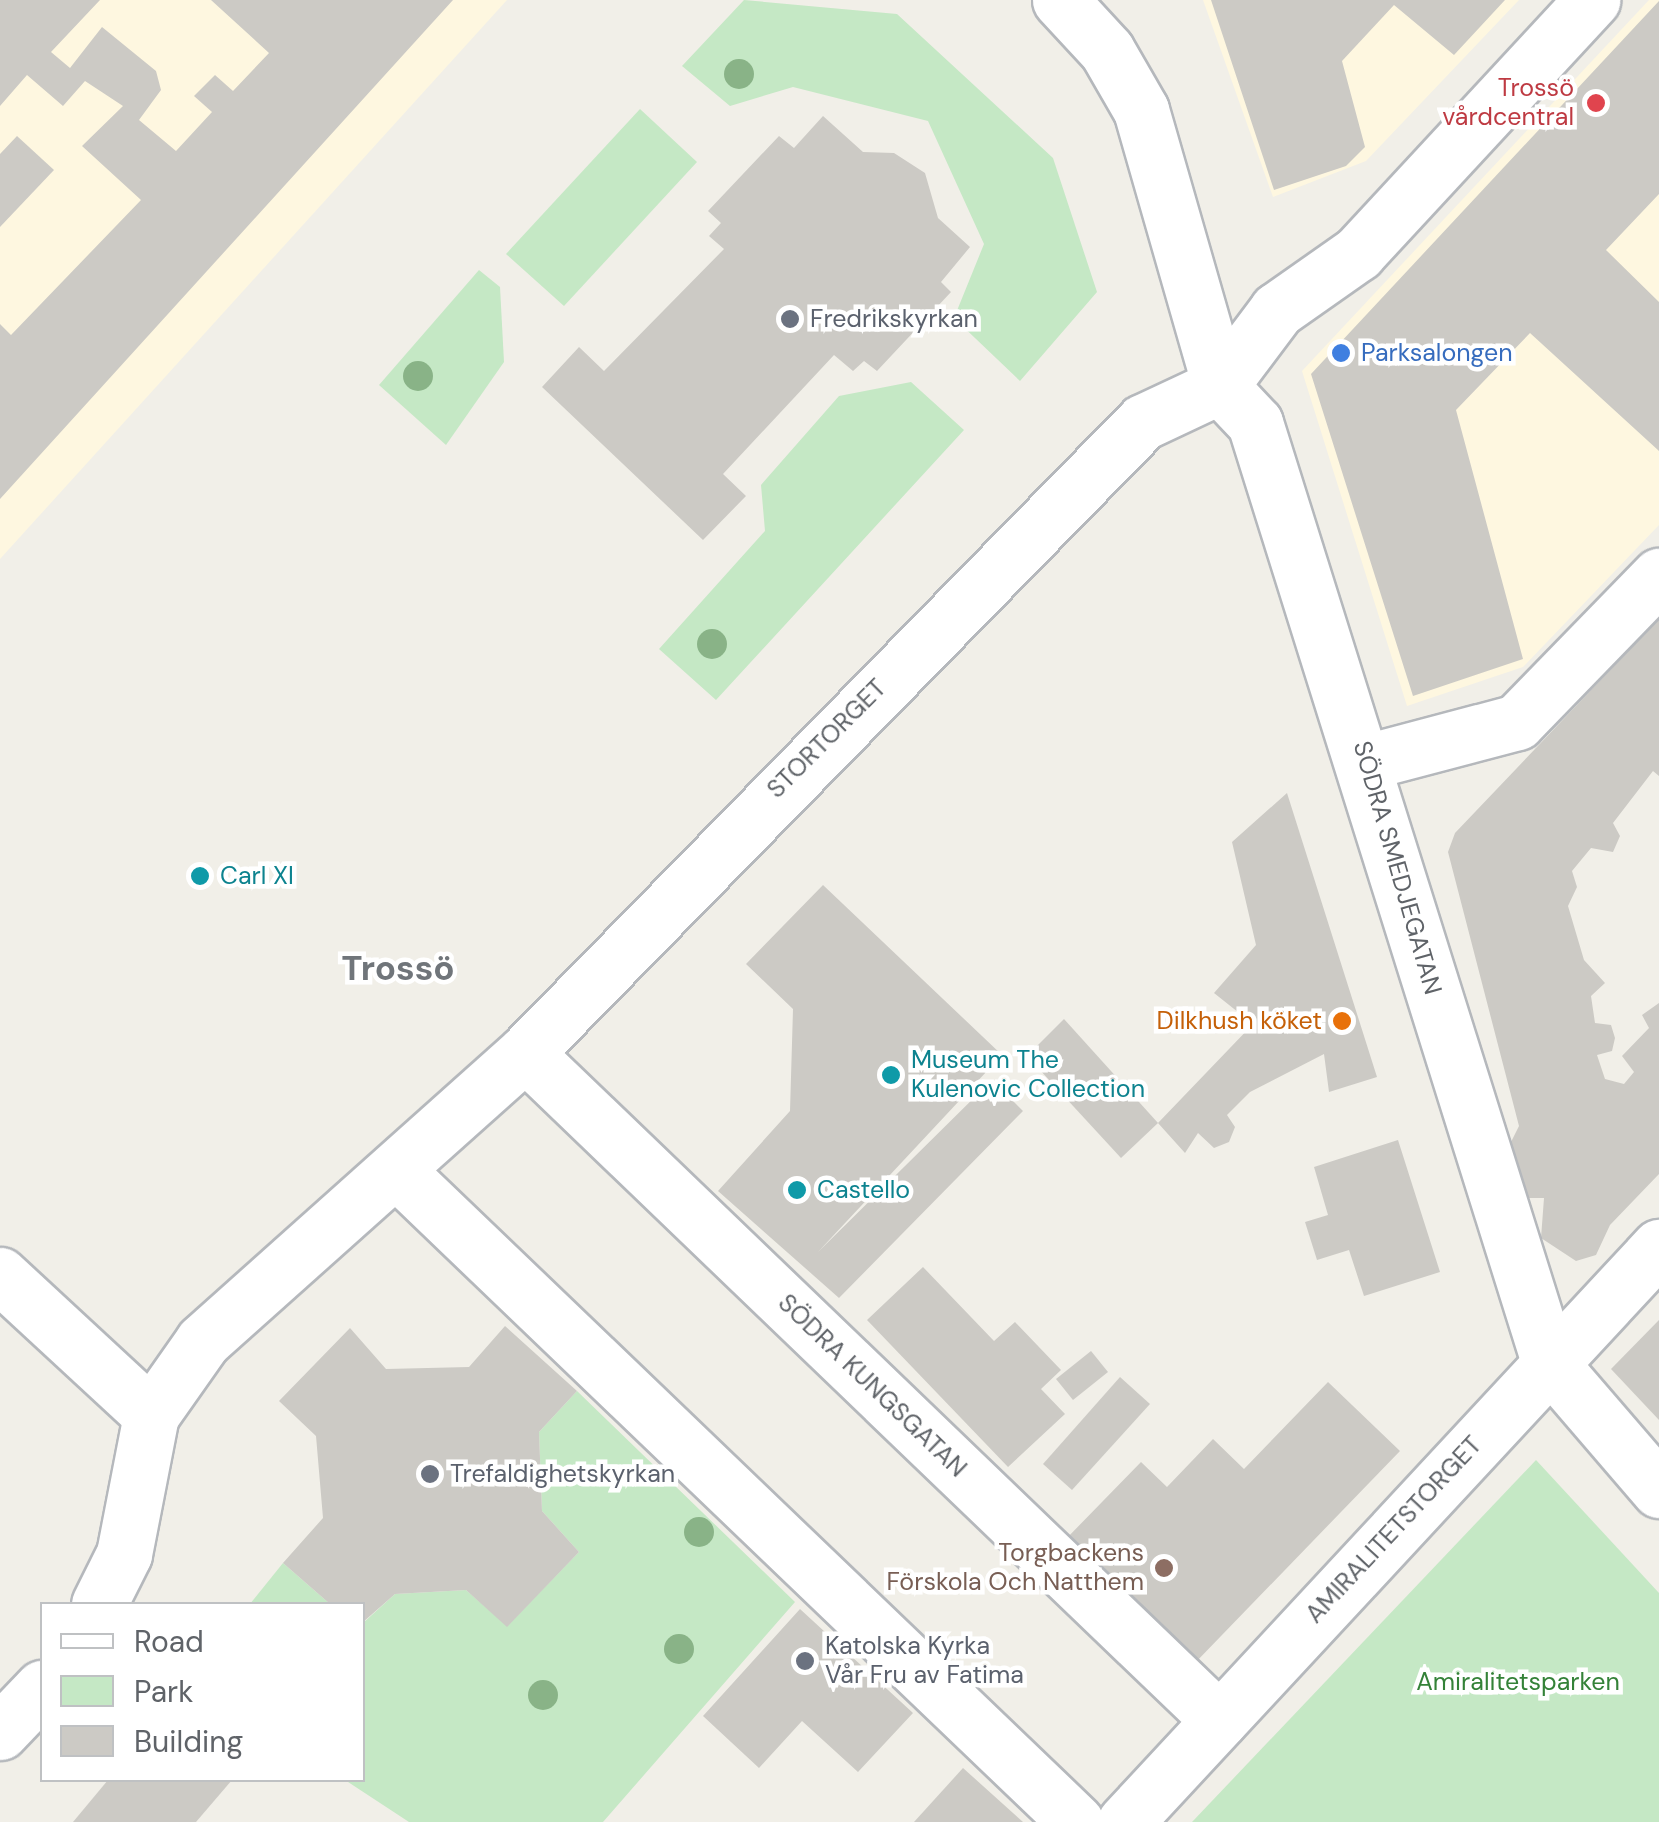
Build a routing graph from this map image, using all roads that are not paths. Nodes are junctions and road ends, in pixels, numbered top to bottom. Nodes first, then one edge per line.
1 (1060, 0) edge
2 (1592, 0) edge
3 (1220, 386) junction
4 (1659, 576) edge
5 (1366, 762) junction
6 (525, 1053) junction
7 (396, 1170) junction
8 (1659, 1247) edge
9 (0, 1275) edge
10 (1549, 1362) junction
11 (151, 1415) junction
12 (1659, 1490) edge
13 (100, 1602) edge
14 (40, 1690) edge
15 (1209, 1731) junction
16 (0, 1732) edge
17 (1128, 1819) edge
18 (1076, 1822) edge

1 - 3 street
2 - 3 street
3 - 5 street, SÖDRA SMEDJEGATAN
3 - 6 street, STORTORGET
4 - 5 street
5 - 10 street, SÖDRA SMEDJEGATAN
6 - 7 street, STORTORGET
6 - 15 street, SÖDRA KUNGSGATAN
7 - 11 street, STORTORGET
7 - 18 street
8 - 10 street, AMIRALITETSTORGET
9 - 11 street
10 - 12 street
10 - 15 street, AMIRALITETSTORGET
11 - 13 street, STORTORGET
14 - 16 street
15 - 17 street, AMIRALITETSTORGET

